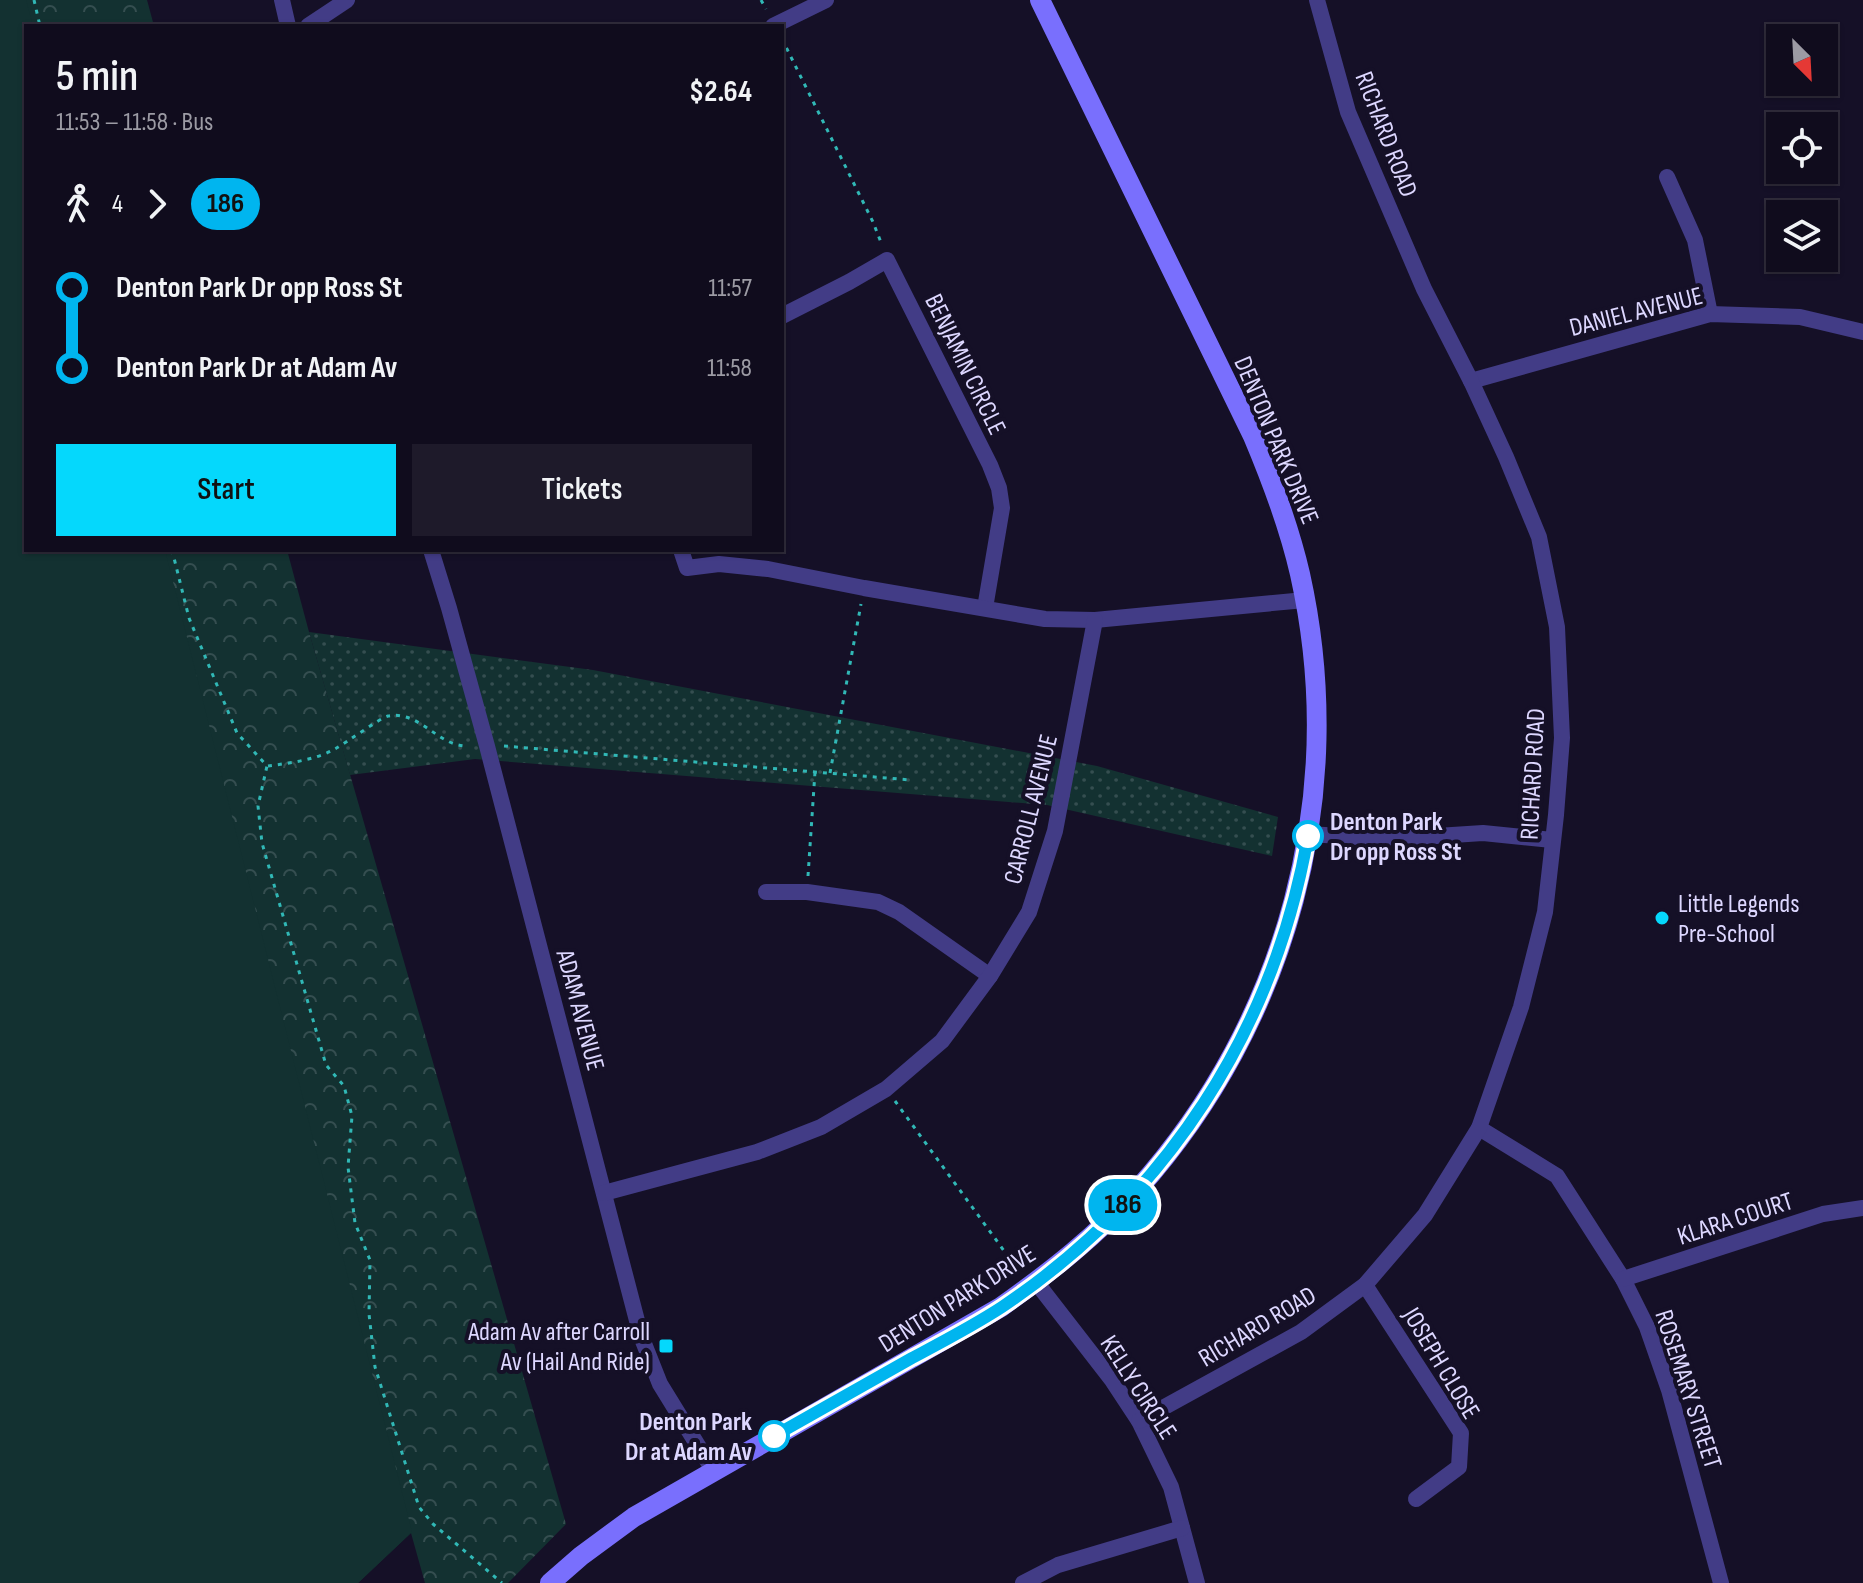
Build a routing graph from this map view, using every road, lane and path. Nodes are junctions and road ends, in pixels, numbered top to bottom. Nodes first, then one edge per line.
1 (34, 0) edge
2 (282, 0) edge
3 (347, 0) edge
4 (826, 0) edge
5 (1040, 0) edge
6 (1317, 0) edge
7 (40, 24) edge
8 (288, 24) edge
9 (311, 24) edge
10 (777, 24) edge
11 (784, 43) edge
12 (1667, 177) dead end
13 (887, 260) junction
14 (1710, 314) junction
15 (784, 315) edge
16 (1863, 332) edge
17 (1471, 381) junction
18 (172, 552) edge
19 (432, 552) edge
20 (682, 552) edge
21 (864, 588) junction
22 (1305, 600) junction
23 (985, 608) junction
24 (1095, 620) junction
25 (487, 746) junction
26 (267, 766) junction
27 (815, 771) junction
28 (830, 773) junction
29 (911, 780) dead end
30 (1308, 834) junction
31 (1552, 840) junction
32 (766, 892) dead end
33 (807, 892) junction
34 (990, 976) junction
35 (886, 1089) junction
36 (1479, 1128) junction
37 (604, 1193) junction
38 (1863, 1208) edge
39 (1623, 1279) junction
40 (1033, 1284) junction
41 (1365, 1285) junction
42 (1139, 1421) junction
43 (713, 1470) junction
44 (1416, 1499) dead end
45 (1182, 1528) junction
46 (502, 1583) edge
47 (550, 1583) edge
48 (1023, 1583) edge
49 (1197, 1583) edge
50 (1721, 1583) edge

1 - 7 path
2 - 8 street
3 - 9 street
4 - 10 street
5 - 22 main road, DENTON PARK DRIVE
6 - 17 street, RICHARD ROAD
11 - 13 path
12 - 14 street
13 - 15 street
13 - 23 street, BENJAMIN CIRCLE
14 - 16 street, DANIEL AVENUE
14 - 17 street, DANIEL AVENUE
17 - 31 street, RICHARD ROAD
18 - 26 path
19 - 25 street, ADAM AVENUE
20 - 21 street
21 - 23 street
21 - 28 path
22 - 24 street
22 - 30 main road, DENTON PARK DRIVE
23 - 24 street
24 - 34 street, CARROLL AVENUE
25 - 26 path
25 - 27 path
25 - 37 street, ADAM AVENUE
26 - 46 path
27 - 28 path
27 - 33 path
28 - 29 path
30 - 31 street
30 - 40 main road, DENTON PARK DRIVE
31 - 36 street, RICHARD ROAD
32 - 33 street
33 - 34 street
34 - 35 street, CARROLL AVENUE
35 - 37 street, CARROLL AVENUE
35 - 40 path
36 - 39 street, ROSEMARY STREET
36 - 41 street, RICHARD ROAD
37 - 43 street, ADAM AVENUE
38 - 39 street, KLARA COURT
39 - 50 street, ROSEMARY STREET
40 - 42 street, KELLY CIRCLE
40 - 43 main road, DENTON PARK DRIVE
41 - 42 street, RICHARD ROAD
41 - 44 street, JOSEPH CLOSE
42 - 45 street, KELLY CIRCLE
43 - 47 main road, DENTON PARK DRIVE
45 - 48 street
45 - 49 street, KELLY CIRCLE

